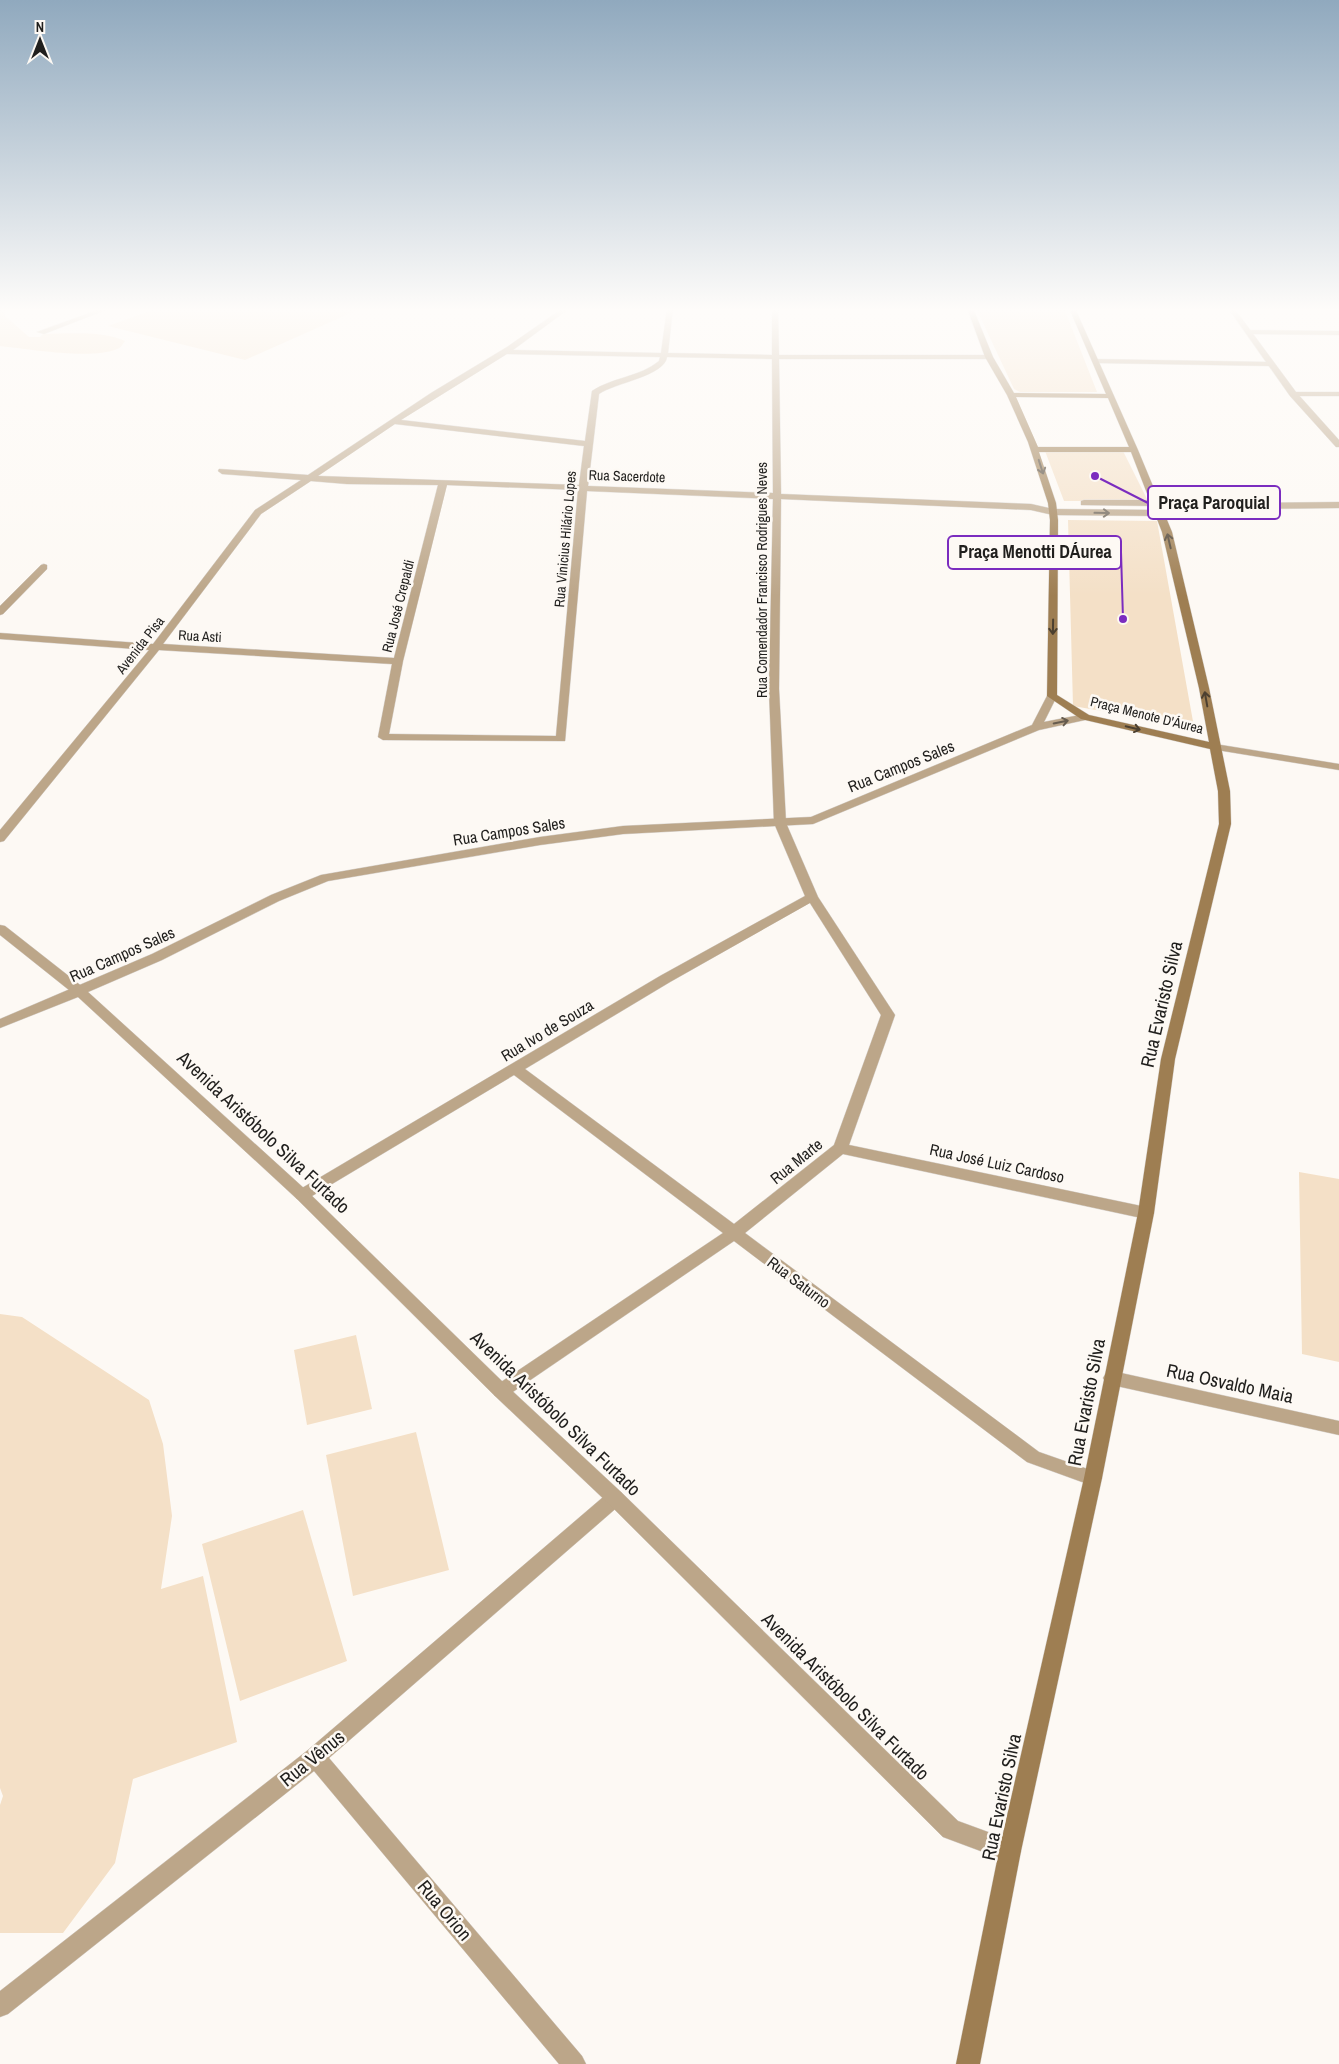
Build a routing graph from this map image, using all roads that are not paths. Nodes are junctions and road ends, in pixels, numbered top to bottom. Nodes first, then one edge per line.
1 (422, 404) edge
2 (594, 404) edge
3 (776, 404) edge
4 (1014, 404) edge
5 (1113, 404) edge
6 (1302, 404) edge
7 (394, 422) junction
8 (589, 444) junction
9 (1339, 445) edge
10 (1033, 446) junction
11 (1133, 446) junction
12 (222, 471) dead end
13 (309, 478) junction
14 (443, 482) junction
15 (583, 488) junction
16 (777, 496) junction
17 (1156, 503) junction
18 (1339, 504) edge
19 (1171, 507) junction
20 (1053, 508) junction
21 (1160, 514) junction
22 (44, 567) dead end
23 (0, 612) edge
24 (0, 636) edge
25 (156, 647) junction
26 (398, 661) junction
27 (1052, 696) junction
28 (1085, 717) junction
29 (1036, 727) junction
30 (383, 737) joint
31 (1215, 747) junction
32 (1339, 768) edge
33 (780, 823) junction
34 (0, 838) edge
35 (812, 898) junction
36 (0, 929) edge
37 (79, 991) junction
38 (0, 1024) edge
39 (516, 1069) junction
40 (840, 1148) junction
41 (302, 1195) junction
42 (1146, 1213) junction
43 (734, 1233) junction
44 (1112, 1378) junction
45 (500, 1391) junction
46 (1339, 1428) edge
47 (1093, 1478) junction
48 (615, 1498) junction
49 (315, 1757) junction
50 (1010, 1850) junction
51 (4, 1997) edge
52 (574, 2064) edge
53 (968, 2064) edge

1 - 7 street, Avenida Pisa
2 - 8 street, Rua Vinicius Hilário Lopes
3 - 16 street, Rua Comendador Francisco Rodrigues Neves
4 - 10 main road
5 - 11 main road, Praça Menote D'Áurea
6 - 9 street
7 - 8 street
7 - 13 street, Avenida Pisa
8 - 15 street, Rua Vinicius Hilário Lopes
10 - 11 main road
10 -> 20 main road
11 - 17 main road, Praça Menote D'Áurea
12 - 13 street, Rua Sacerdote
13 - 14 street, Rua Sacerdote
13 - 25 street, Avenida Pisa
14 - 15 street, Rua Sacerdote
14 - 26 street, Rua José Crepaldi
15 - 16 street, Rua Sacerdote
15 - 30 street, Rua Vinicius Hilário Lopes
16 - 20 street, Rua Sacerdote
16 - 33 street, Rua Comendador Francisco Rodrigues Neves
17 - 19 street
17 - 20 street
17 - 21 main road, Praça Menote D'Áurea
18 - 19 street
19 - 21 street
20 -> 21 street
20 -> 27 main road
31 -> 21 main road, Praça Menote D'Áurea
22 - 23 street
24 - 25 street, Rua Asti
25 - 26 street, Rua Asti
25 - 34 street, Avenida Pisa
26 - 30 street, Rua José Crepaldi
27 - 28 main road, Praça Menote D'Áurea
27 - 29 street
29 -> 28 street, Rua Campos Sales
28 -> 31 main road, Praça Menote D'Áurea
29 - 33 street, Rua Campos Sales
31 - 32 street
31 - 42 main road, Rua Evaristo Silva
33 - 35 street, Rua Marte
33 - 37 street, Rua Campos Sales
35 - 39 street, Rua Ivo de Souza
35 - 40 street, Rua Marte
36 - 37 street, Avenida Aristóbolo Silva Furtado
37 - 38 street, Rua Campos Sales
37 - 41 street, Avenida Aristóbolo Silva Furtado
39 - 41 street, Rua Ivo de Souza
39 - 43 street, Rua Saturno
40 - 42 street, Rua José Luiz Cardoso
40 - 43 street, Rua Marte
41 - 45 street, Avenida Aristóbolo Silva Furtado
42 - 44 main road, Rua Evaristo Silva
43 - 45 street, Rua Marte
43 - 47 street, Rua Saturno
44 - 46 street, Rua Osvaldo Maia
44 - 47 main road, Rua Evaristo Silva
45 - 48 street, Avenida Aristóbolo Silva Furtado
47 - 50 main road, Rua Evaristo Silva
48 - 49 street, Rua Vênus
48 - 50 street, Avenida Aristóbolo Silva Furtado
49 - 51 street, Rua Vênus
49 - 52 street, Rua Orion
50 - 53 main road, Rua Evaristo Silva

